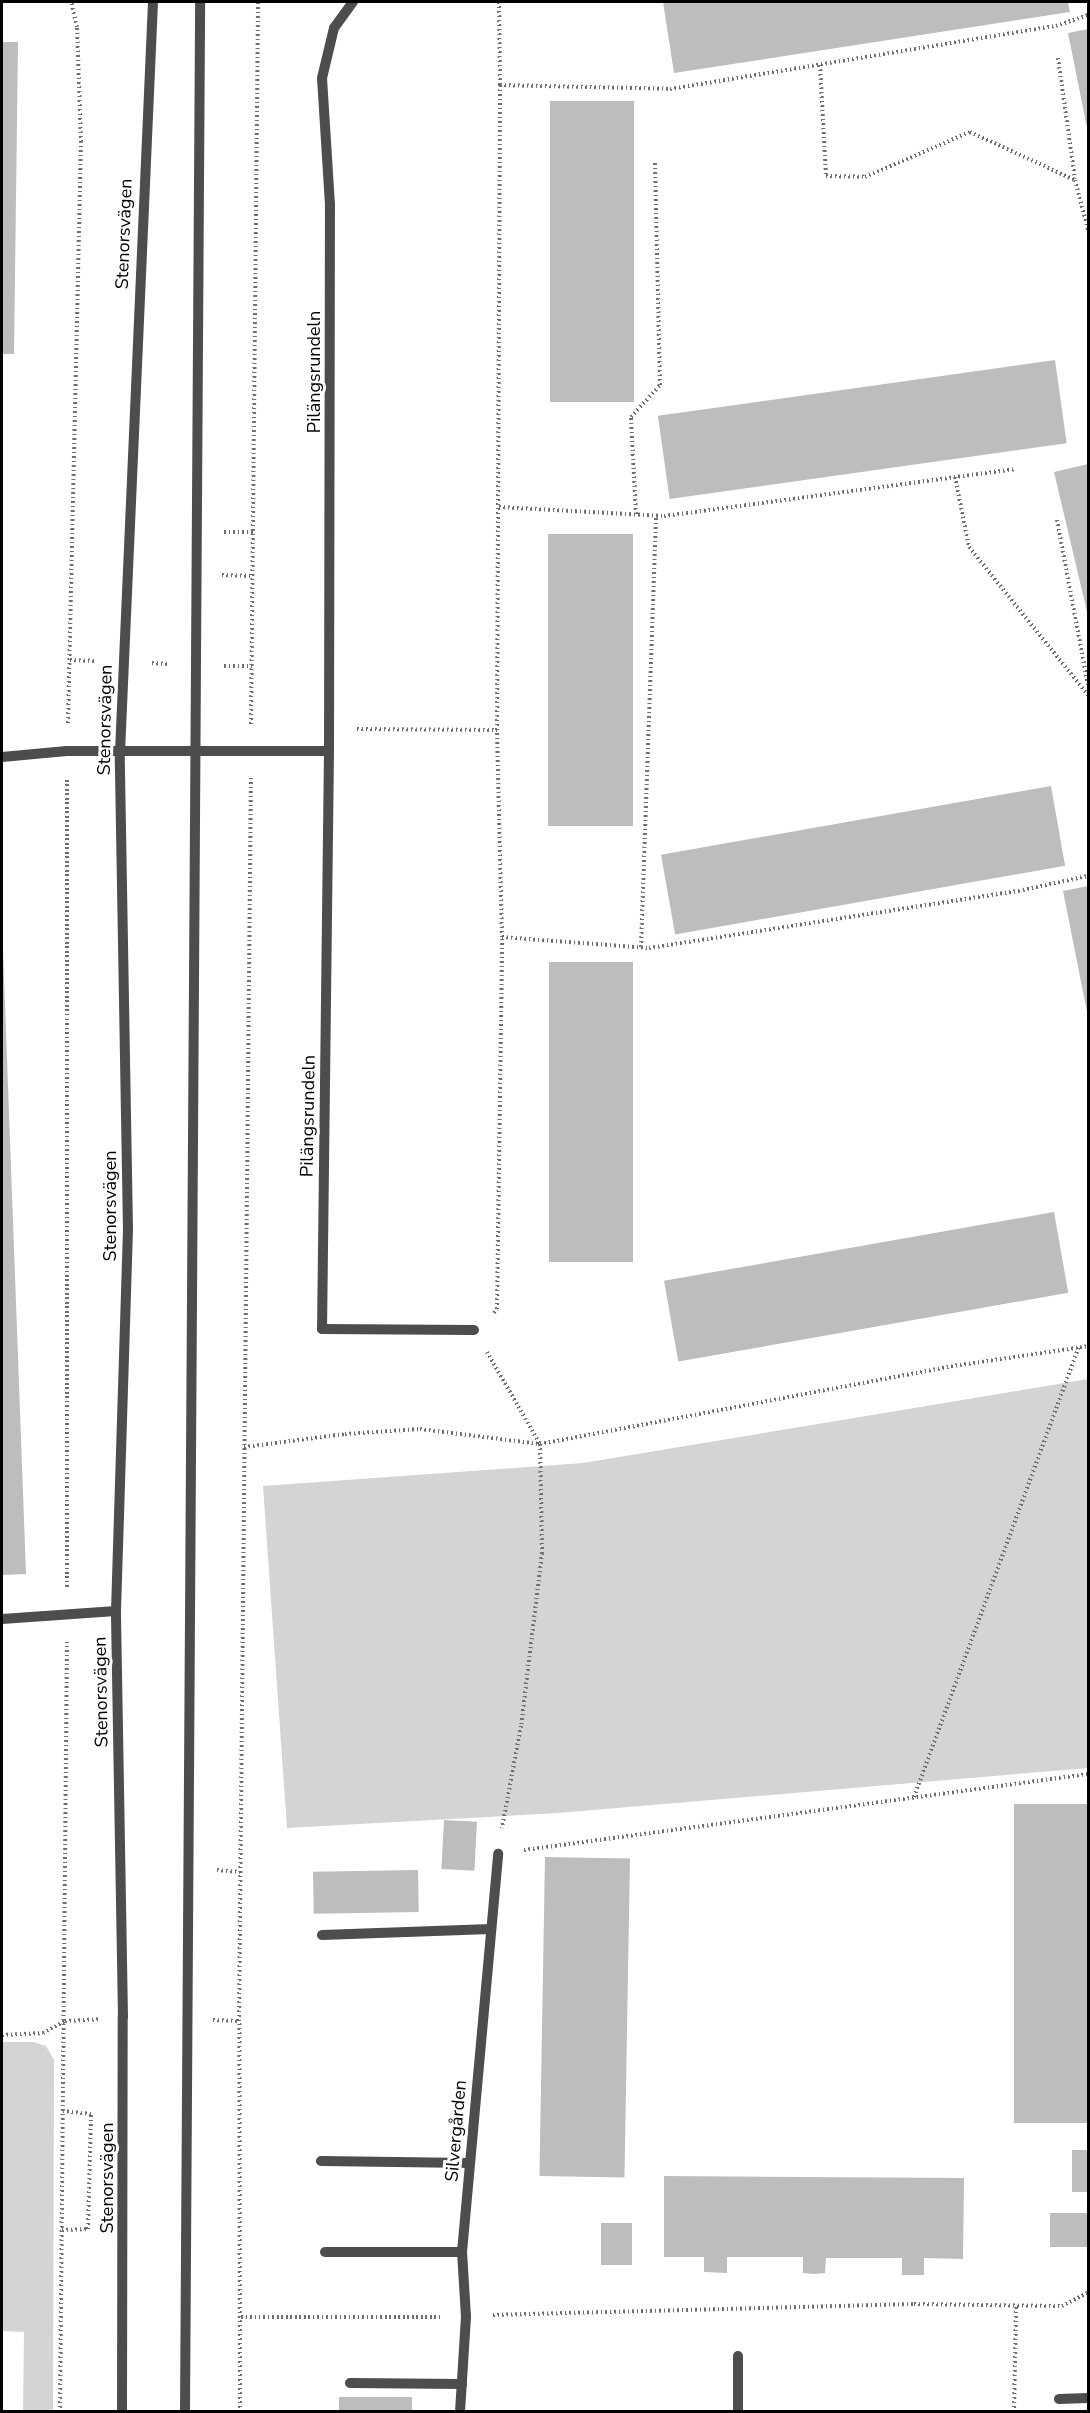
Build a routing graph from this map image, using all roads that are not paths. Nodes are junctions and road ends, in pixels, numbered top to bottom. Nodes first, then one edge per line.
1 (153, 2) edge
2 (200, 2) edge
3 (353, 2) edge
4 (330, 751) junction
5 (120, 752) junction
6 (195, 752) junction
7 (2, 757) edge
8 (474, 1330) road end
9 (116, 1611) junction
10 (2, 1619) edge
11 (498, 1854) road end
12 (491, 1929) junction
13 (322, 1935) dead end
14 (321, 2161) dead end
15 (470, 2163) junction
16 (325, 2252) dead end
17 (462, 2252) junction
18 (738, 2356) dead end
19 (350, 2383) dead end
20 (462, 2384) junction
21 (1089, 2398) edge
22 (1059, 2399) dead end
23 (122, 2412) edge
24 (185, 2412) edge
25 (460, 2412) edge
26 (738, 2412) edge

1 - 5 street, Stenorsvägen
2 - 6 street
3 - 4 street, Pilängsrundeln
4 - 6 street
4 - 8 street, Pilängsrundeln
5 - 6 street
5 - 7 street
5 - 9 street, Stenorsvägen
6 - 24 street
9 - 10 street
9 - 23 street, Stenorsvägen
11 - 12 street, Silvergården
12 - 13 street
12 - 15 street, Silvergården
14 - 15 street
15 - 17 street, Silvergården
16 - 17 street
17 - 20 street, Silvergården
18 - 26 street
19 - 20 street
20 - 25 street, Silvergården
21 - 22 street

